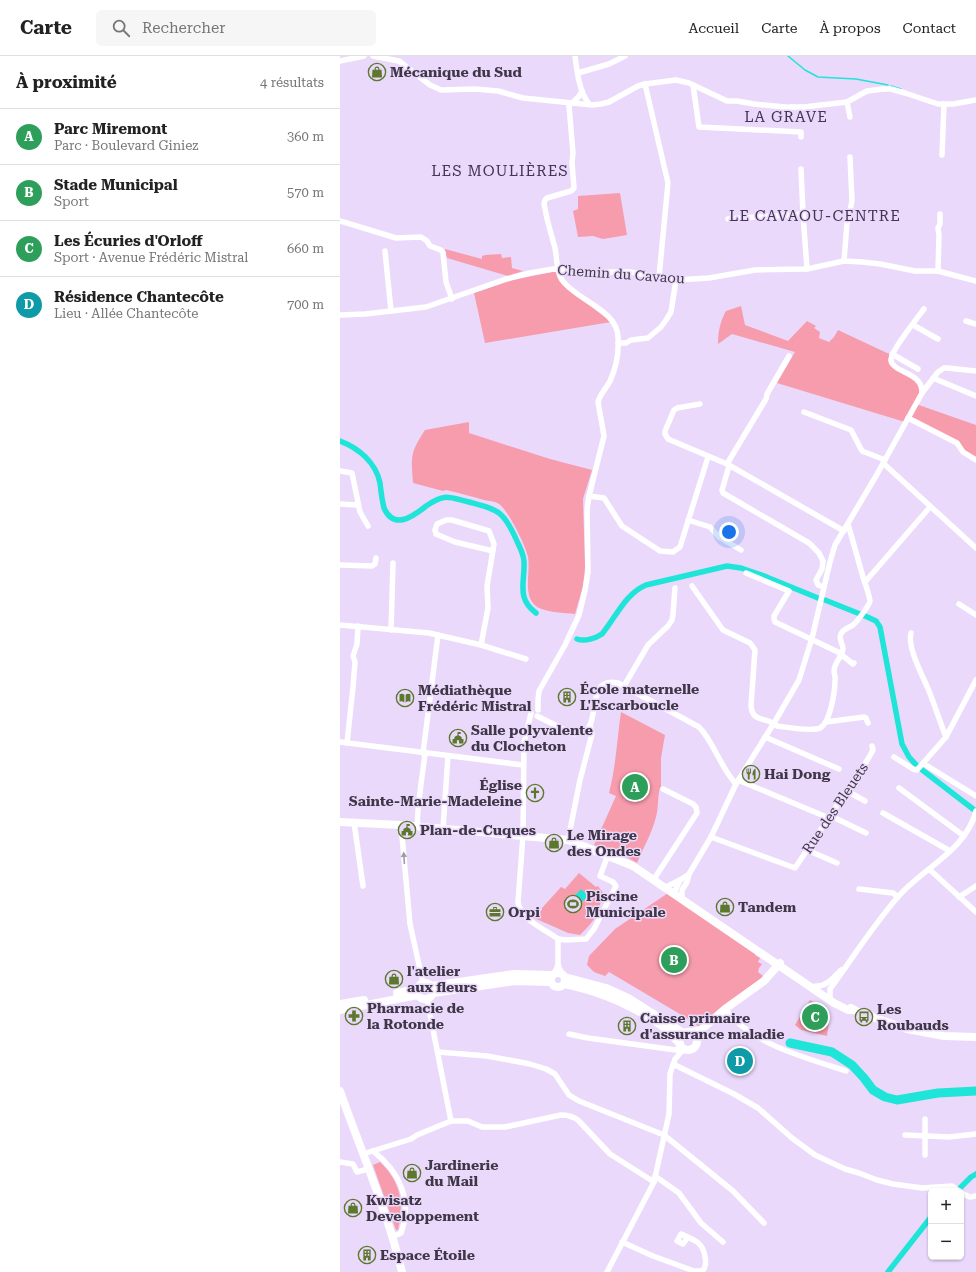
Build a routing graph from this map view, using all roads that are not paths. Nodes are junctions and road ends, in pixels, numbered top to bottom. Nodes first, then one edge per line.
1 (364, 56) edge
2 (373, 56) edge
3 (575, 56) edge
4 (625, 56) edge
5 (340, 61) edge
6 (578, 73) junction
7 (645, 84) junction
8 (693, 85) junction
9 (582, 91) junction
10 (976, 100) edge
11 (572, 102) junction
12 (847, 102) junction
13 (589, 104) junction
14 (944, 104) junction
15 (850, 117) dead end
16 (801, 138) dead end
17 (942, 155) dead end
18 (850, 157) dead end
19 (801, 169) dead end
20 (803, 214) junction
21 (940, 214) dead end
22 (728, 220) dead end
23 (340, 221) edge
24 (385, 251) dead end
25 (844, 261) junction
26 (808, 269) junction
27 (559, 270) junction
28 (938, 271) junction
29 (659, 277) junction
30 (676, 280) junction
31 (976, 281) edge
32 (452, 299) junction
33 (924, 309) dead end
34 (391, 311) junction
35 (340, 315) edge
36 (966, 321) dead end
37 (976, 324) edge
38 (913, 325) junction
39 (938, 339) dead end
40 (618, 343) junction
41 (892, 354) junction
42 (789, 356) dead end
43 (918, 369) dead end
44 (976, 371) edge
45 (933, 378) junction
46 (922, 393) junction
47 (976, 396) edge
48 (700, 404) dead end
49 (804, 412) dead end
50 (908, 418) junction
51 (708, 457) junction
52 (976, 460) edge
53 (884, 462) junction
54 (728, 465) junction
55 (340, 471) edge
56 (589, 496) junction
57 (340, 504) edge
58 (358, 505) junction
59 (930, 507) junction
60 (688, 520) junction
61 (848, 524) junction
62 (368, 526) dead end
63 (844, 531) junction
64 (976, 548) edge
65 (741, 550) dead end
66 (493, 551) junction
67 (376, 558) dead end
68 (393, 563) dead end
69 (340, 565) edge
70 (746, 573) dead end
71 (865, 582) junction
72 (692, 586) dead end
73 (675, 588) dead end
74 (823, 590) junction
75 (959, 604) dead end
76 (976, 615) edge
77 (340, 625) edge
78 (358, 626) junction
79 (391, 630) junction
80 (911, 633) dead end
81 (438, 635) junction
82 (812, 638) junction
83 (481, 645) junction
84 (841, 654) junction
85 (526, 659) dead end
86 (854, 664) dead end
87 (976, 680) edge
88 (624, 686) junction
89 (535, 713) junction
90 (826, 722) junction
91 (774, 723) junction
92 (868, 723) dead end
93 (590, 725) junction
94 (765, 737) junction
95 (946, 737) junction
96 (340, 742) edge
97 (347, 743) junction
98 (872, 746) dead end
99 (424, 753) junction
100 (448, 756) junction
101 (894, 757) dead end
102 (523, 765) junction
103 (921, 767) junction
104 (839, 769) dead end
105 (737, 782) junction
106 (899, 788) dead end
107 (663, 789) dead end
108 (847, 791) junction
109 (976, 796) edge
110 (865, 802) dead end
111 (883, 813) dead end
112 (976, 813) edge
113 (830, 817) junction
114 (340, 822) edge
115 (354, 822) junction
116 (401, 825) junction
117 (418, 826) junction
118 (443, 829) junction
119 (866, 833) dead end
120 (523, 835) junction
121 (964, 836) junction
122 (711, 837) junction
123 (568, 840) junction
124 (807, 850) junction
125 (950, 851) junction
126 (608, 854) junction
127 (837, 863) dead end
128 (929, 869) junction
129 (689, 874) junction
130 (654, 879) junction
131 (680, 880) junction
132 (362, 886) dead end
133 (976, 886) edge
134 (666, 887) junction
135 (860, 889) dead end
136 (679, 894) junction
137 (898, 897) junction
138 (959, 897) junction
139 (976, 912) edge
140 (558, 939) junction
141 (850, 960) junction
142 (775, 962) junction
143 (840, 972) junction
144 (558, 978) junction
145 (816, 986) junction
146 (419, 989) junction
147 (430, 993) junction
148 (826, 996) junction
149 (340, 1004) edge
150 (725, 1009) junction
151 (340, 1010) edge
152 (702, 1029) junction
153 (688, 1033) junction
154 (569, 1034) dead end
155 (976, 1037) edge
156 (697, 1040) junction
157 (682, 1046) junction
158 (438, 1052) junction
159 (673, 1064) junction
160 (846, 1071) dead end
161 (340, 1091) edge
162 (925, 1119) dead end
163 (451, 1120) junction
164 (976, 1134) edge
165 (664, 1135) junction
166 (905, 1135) dead end
167 (925, 1136) junction
168 (372, 1151) junction
169 (363, 1154) junction
170 (925, 1155) dead end
171 (340, 1162) edge
172 (368, 1169) junction
173 (654, 1179) junction
174 (955, 1188) edge
175 (964, 1193) edge
176 (976, 1196) edge
177 (764, 1223) dead end
178 (392, 1237) junction
179 (688, 1237) dead end
180 (622, 1242) junction
181 (723, 1242) dead end
182 (403, 1272) edge
183 (607, 1272) edge

1 - 5 street
2 - 11 street
3 - 6 street
4 - 6 street
6 - 9 street
7 - 8 street
7 - 13 street
7 - 29 street
8 - 12 street
8 - 16 street
9 - 11 street
9 - 13 street
10 - 14 street
11 - 13 street
11 - 27 street
12 - 14 street
12 - 15 street
14 - 17 street
18 - 25 street
19 - 20 street
20 - 22 street
20 - 26 street
21 - 28 street
23 - 32 street
24 - 34 street
25 - 26 street, Chemin du Cavaou
25 - 28 street, Chemin du Cavaou
26 - 30 street, Chemin du Cavaou
27 - 29 street, Chemin du Cavaou
27 - 32 street, Chemin du Cavaou
27 - 40 street
28 - 31 street, Chemin du Cavaou
29 - 30 street, Chemin du Cavaou
30 - 40 street
32 - 34 street, Chemin du Cavaou
33 - 38 street
34 - 35 street, Chemin du Cavaou
36 - 37 street
38 - 39 street
38 - 41 street
40 - 56 street
41 - 43 street
41 - 46 street
42 - 54 street
44 - 45 street
45 - 46 street
45 - 47 street
46 - 50 street
48 - 51 street
49 - 53 street
50 - 52 street
50 - 53 street
51 - 54 street
51 - 60 street
53 - 59 street
53 - 61 street
54 - 63 street
54 - 74 street
55 - 58 street
56 - 60 street
56 - 89 street
57 - 58 street
58 - 62 street
59 - 64 street
59 - 71 street
60 - 65 street
61 - 63 street
61 - 71 street
63 - 74 street
66 - 66 street
66 - 83 street
67 - 69 street
68 - 79 street
70 - 82 street
71 - 84 street
72 - 91 street
73 - 88 street
74 - 82 street
75 - 76 street
77 - 78 street
78 - 79 street
78 - 97 street
79 - 81 street
80 - 95 street
81 - 83 street
81 - 99 street
82 - 84 street
82 - 91 street
83 - 85 street
84 - 86 street
84 - 90 street
87 - 95 street
88 - 93 street
88 - 105 street
89 - 93 street
89 - 102 street
90 - 91 street
90 - 92 street
91 - 94 street
93 - 123 street
94 - 104 street
94 - 105 street
95 - 103 street
96 - 97 street
97 - 99 street
98 - 108 street, Rue des Bleuets
99 - 100 street
99 - 117 street
100 - 102 street
100 - 118 street
101 - 103 street
102 - 120 street
103 - 109 street
105 - 113 street
105 - 122 street
106 - 121 street
107 - 130 street
108 - 110 street
108 - 113 street, Rue des Bleuets
111 - 125 street
112 - 121 street
113 - 119 street
113 - 124 street, Rue des Bleuets
114 - 115 street
115 - 116 street
115 - 132 street
116 - 117 street
146 -> 116 street
117 - 118 street
118 - 120 street
120 - 123 street
120 - 140 street
121 - 125 street
122 - 124 street, Rue des Bleuets
122 - 129 street
123 - 126 street
124 - 127 street
125 - 128 street
126 - 130 street
126 - 140 street
128 - 137 street
128 - 138 street
129 - 131 street
129 - 136 street
130 - 134 street
131 - 134 street
131 - 136 street
133 - 138 street
134 - 136 street
135 - 137 street
136 - 142 street
137 - 141 street
138 - 139 street
140 - 144 street
141 - 143 street
141 - 148 street
142 - 145 street
142 - 148 street
142 - 150 street
143 - 145 street
143 - 148 street
144 - 147 street
144 - 153 street
144 - 157 street
145 - 148 street
146 - 147 street
146 - 147 street
146 - 149 street
146 - 151 street
147 - 158 street
148 - 155 street
150 - 152 street
150 - 160 street
152 - 153 street
152 - 156 street
153 - 156 street
153 - 157 street
154 - 157 street
156 - 157 street
157 - 159 street
158 - 163 street
158 - 165 street
159 - 165 street
159 - 174 street
161 - 169 street
162 - 167 street
163 - 168 street
163 - 173 street
164 - 167 street
165 - 173 street
165 - 177 street
166 - 167 street
167 - 170 street
168 - 169 street
168 - 178 street
169 - 172 street
171 - 172 street
172 - 178 street
173 - 180 street
173 - 181 street
175 - 176 street
178 - 182 street
179 - 180 street
180 - 183 street

